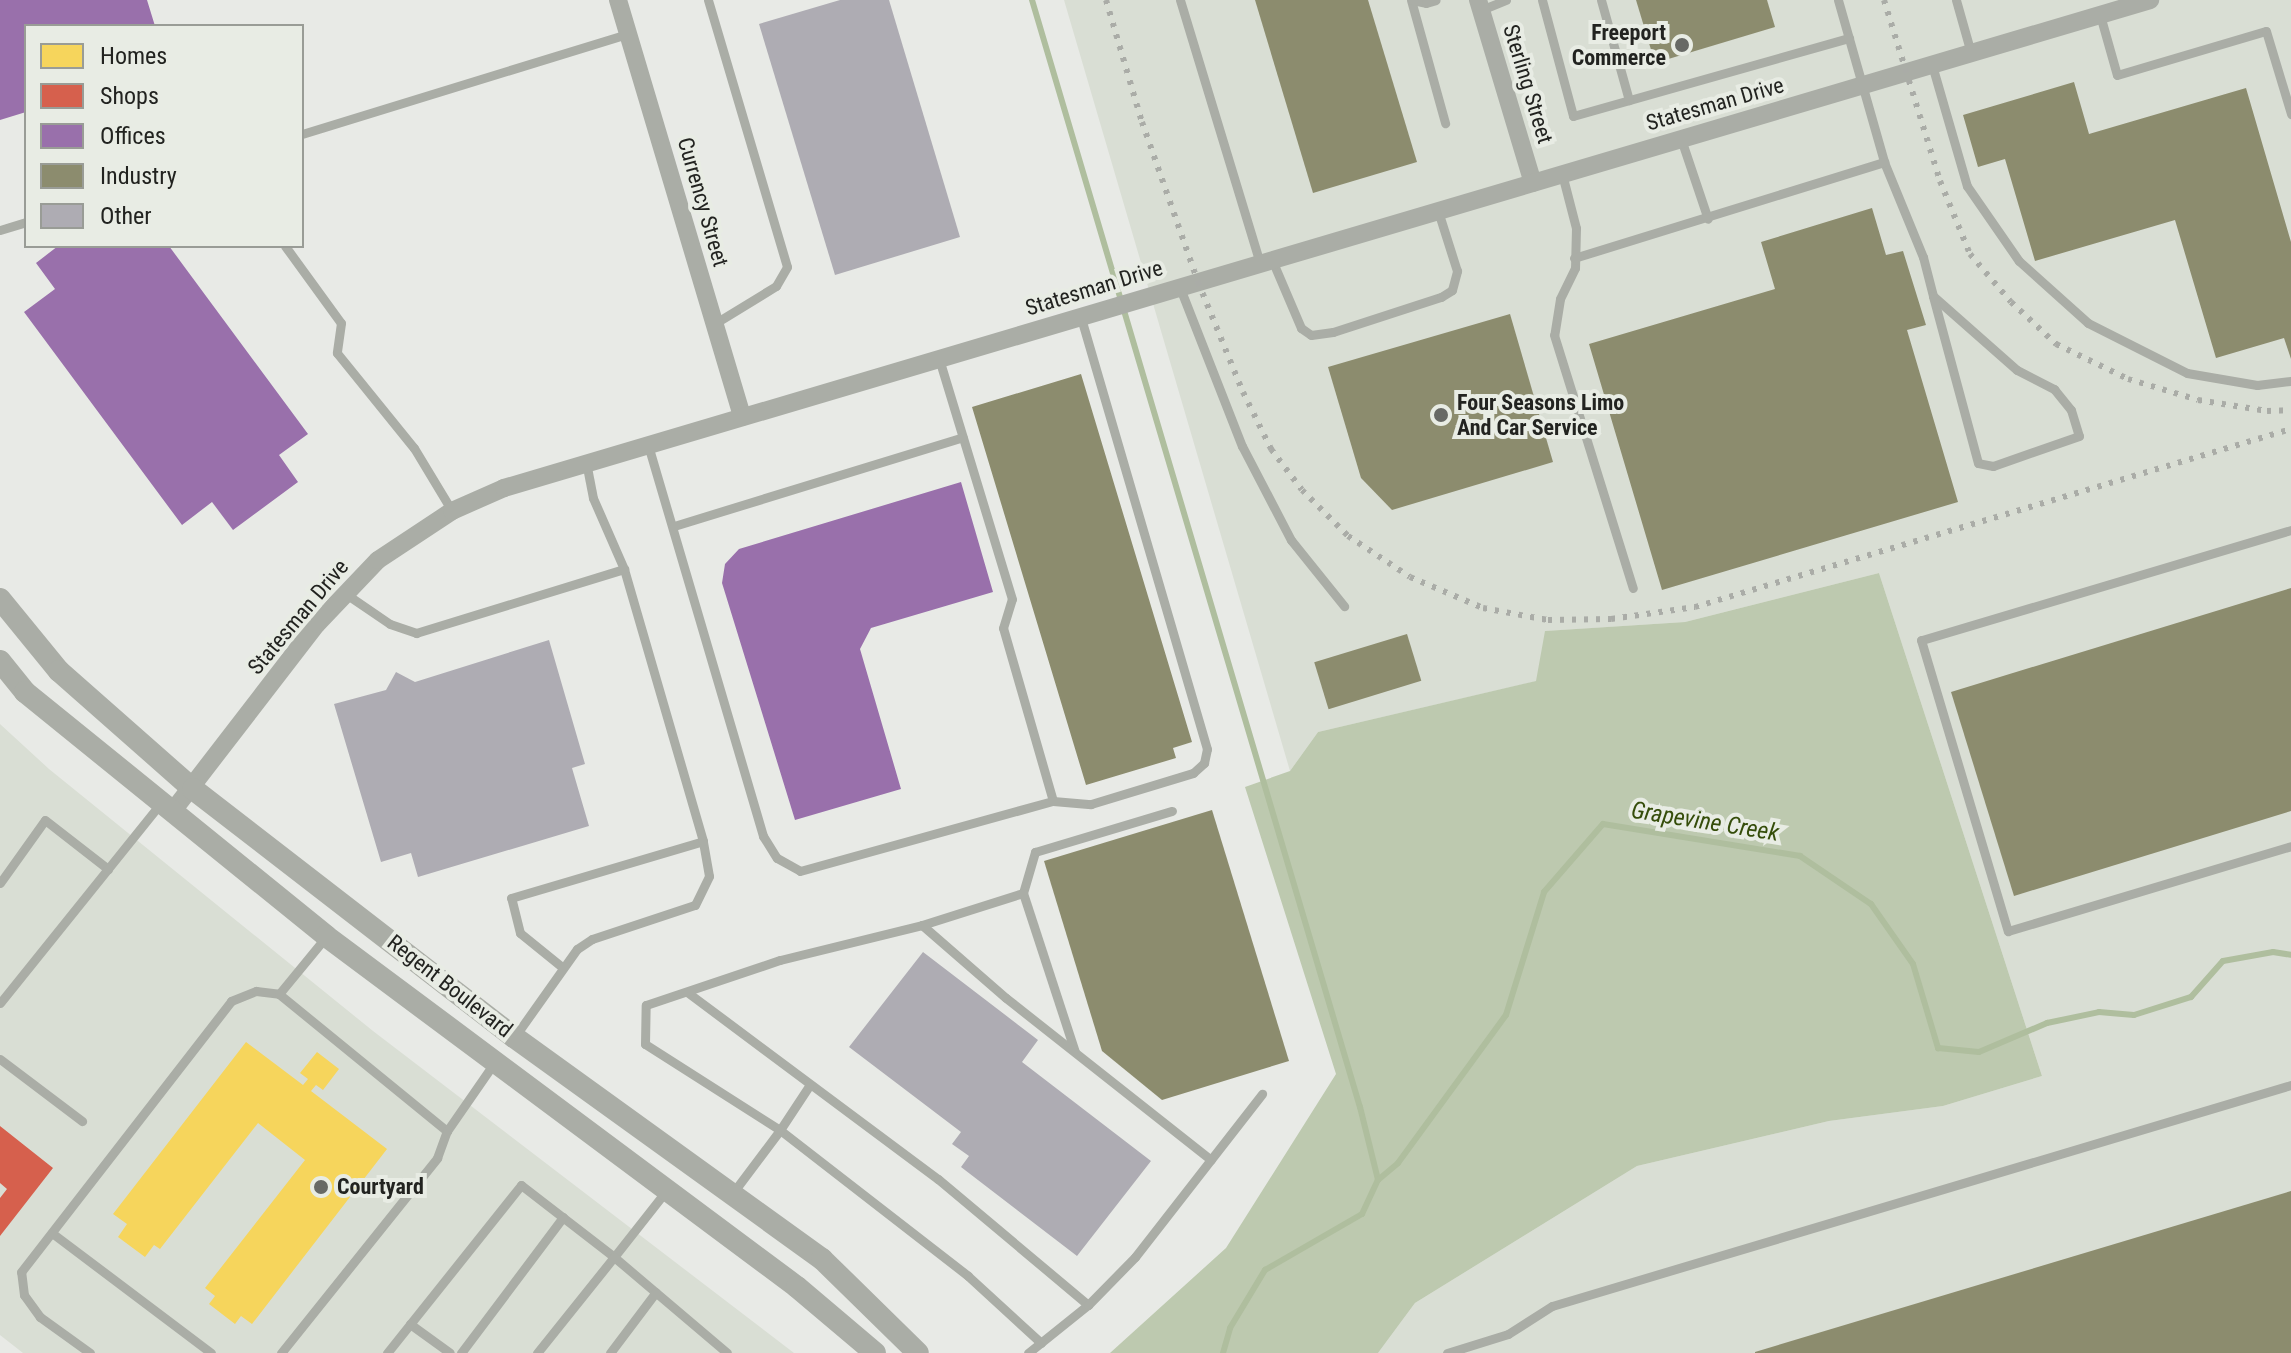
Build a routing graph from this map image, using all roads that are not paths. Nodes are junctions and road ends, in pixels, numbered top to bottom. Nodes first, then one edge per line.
1 (618, 0) edge
2 (708, 0) edge
3 (1180, 0) edge
4 (1411, 0) edge
5 (1436, 0) edge
6 (1506, 0) edge
7 (1542, 0) edge
8 (1601, 0) edge
9 (1838, 0) edge
10 (1956, 0) edge
11 (2150, 0) edge
12 (1479, 5) edge
13 (2100, 15) junction
14 (628, 34) junction
15 (1849, 38) junction
16 (1971, 53) junction
17 (1932, 65) junction
18 (1863, 85) junction
19 (2289, 99) edge
20 (1629, 100) junction
21 (2291, 114) edge
22 (1445, 123) dead end
23 (304, 133) edge
24 (1681, 139) junction
25 (1884, 162) junction
26 (1562, 174) junction
27 (1533, 183) junction
28 (1438, 211) junction
29 (1708, 219) junction
30 (24, 223) edge
31 (0, 230) edge
32 (286, 248) edge
33 (1574, 258) junction
34 (1266, 262) junction
35 (1173, 289) junction
36 (1933, 296) junction
37 (1081, 317) junction
38 (714, 324) junction
39 (939, 359) junction
40 (2291, 381) edge
41 (742, 417) junction
42 (963, 437) junction
43 (648, 445) junction
44 (586, 463) junction
45 (452, 511) junction
46 (674, 526) junction
47 (2291, 530) edge
48 (624, 569) junction
49 (1633, 588) dead end
50 (346, 594) junction
51 (0, 599) edge
52 (1344, 606) dead end
53 (0, 661) edge
54 (193, 789) junction
55 (1053, 801) junction
56 (166, 808) junction
57 (1172, 811) dead end
58 (703, 841) junction
59 (2291, 846) edge
60 (108, 869) junction
61 (0, 883) edge
62 (1023, 893) junction
63 (922, 925) junction
64 (326, 936) junction
65 (562, 967) junction
66 (687, 992) junction
67 (279, 994) junction
68 (0, 1003) edge
69 (514, 1037) junction
70 (1075, 1052) junction
71 (0, 1059) edge
72 (494, 1063) junction
73 (2291, 1085) edge
74 (809, 1086) junction
75 (1262, 1094) dead end
76 (82, 1121) dead end
77 (780, 1130) junction
78 (447, 1131) junction
79 (1211, 1160) junction
80 (666, 1191) junction
81 (732, 1194) junction
82 (563, 1217) junction
83 (52, 1233) junction
84 (614, 1257) junction
85 (656, 1292) junction
86 (1088, 1305) junction
87 (410, 1324) junction
88 (1041, 1343) junction
89 (90, 1353) edge
90 (211, 1353) edge
91 (281, 1353) edge
92 (387, 1353) edge
93 (450, 1353) edge
94 (461, 1353) edge
95 (537, 1353) edge
96 (610, 1353) edge
97 (727, 1353) edge
98 (875, 1353) edge
99 (918, 1353) edge
100 (1028, 1353) edge
101 (1447, 1353) edge

1 - 14 street, Currency Street
2 - 38 lane
3 - 34 lane
4 - 5 lane
4 - 22 lane
6 - 12 lane
7 - 20 lane
8 - 20 lane
9 - 15 lane
10 - 16 lane
11 - 13 street, Statesman Drive
12 - 27 street, Sterling Street
13 - 16 street, Statesman Drive
13 - 19 lane
14 - 23 lane
14 - 38 street, Currency Street
15 - 18 lane
15 - 20 lane
16 - 17 street, Statesman Drive
17 - 18 street, Statesman Drive
17 - 40 lane
18 - 24 street, Statesman Drive
18 - 25 lane
19 - 21 lane
24 - 26 street, Statesman Drive
24 - 29 lane
25 - 29 lane
25 - 36 lane
26 - 27 street, Statesman Drive
26 - 33 lane
27 - 28 street, Statesman Drive
28 - 34 street, Statesman Drive
28 - 34 lane
29 - 33 lane
30 - 31 lane
32 - 45 lane
33 - 49 lane
34 - 35 street, Statesman Drive
35 - 37 street, Statesman Drive
35 - 52 lane
36 - 36 lane
37 - 39 street, Statesman Drive
37 - 55 lane
38 - 41 street, Currency Street
39 - 41 street, Statesman Drive
39 - 42 lane
41 - 43 street, Statesman Drive
42 - 46 lane
42 - 55 lane
43 - 44 street, Statesman Drive
43 - 46 lane
44 - 45 street, Statesman Drive
44 - 48 lane
45 - 50 street, Statesman Drive
46 - 55 lane
47 - 59 lane
48 - 50 lane
48 - 58 lane
50 - 54 street, Statesman Drive
51 - 54 street, Regent Boulevard
53 - 56 street, Regent Boulevard
54 - 56 street, Statesman Drive
54 - 69 street, Regent Boulevard
56 - 60 lane
56 - 64 street, Regent Boulevard
57 - 62 lane
58 - 65 lane
58 - 65 lane
60 - 61 lane
60 - 68 lane
62 - 63 lane
62 - 70 lane
63 - 66 lane
63 - 70 lane
64 - 67 lane
64 - 72 street, Regent Boulevard
65 - 69 lane
66 - 74 lane
66 - 77 lane
67 - 78 lane
67 - 83 lane
69 - 72 street
69 - 81 street, Regent Boulevard
70 - 79 lane
71 - 76 lane
72 - 78 lane
72 - 80 street, Regent Boulevard
73 - 101 lane
74 - 77 lane
74 - 86 lane
75 - 79 lane
77 - 81 lane
77 - 88 lane
78 - 91 lane
79 - 86 lane
80 - 84 lane
80 - 98 street, Regent Boulevard
81 - 99 street, Regent Boulevard
82 - 84 lane
82 - 87 lane
82 - 94 lane
83 - 89 lane
83 - 90 lane
84 - 85 lane
84 - 95 lane
85 - 96 lane
85 - 97 lane
86 - 88 lane
87 - 92 lane
87 - 93 lane
88 - 100 lane

